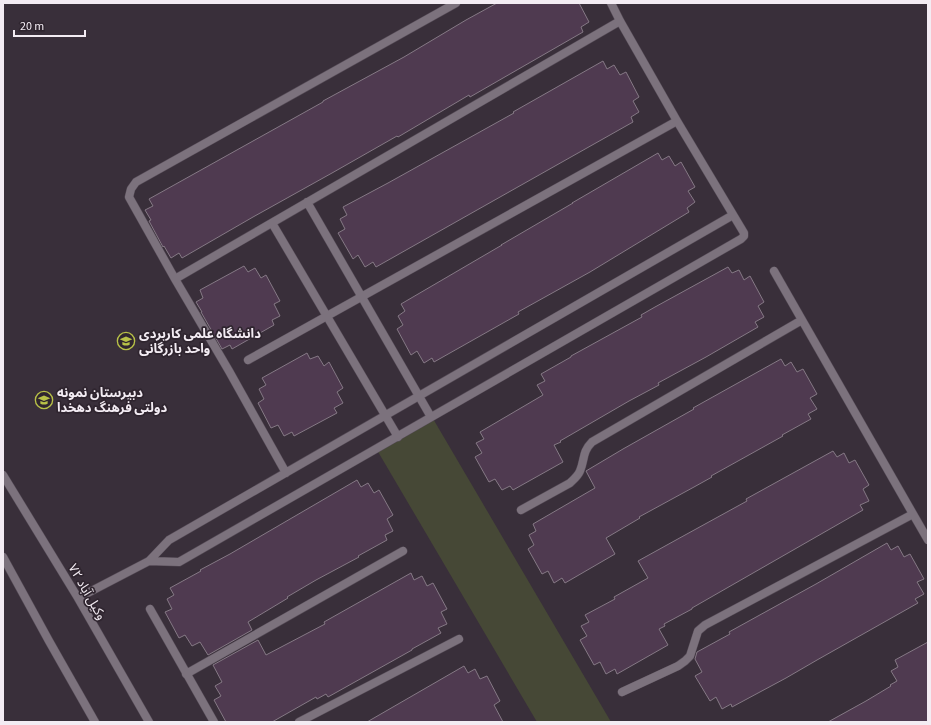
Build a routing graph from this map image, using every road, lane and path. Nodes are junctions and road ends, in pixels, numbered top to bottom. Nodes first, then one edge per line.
1 (456, 3) edge
2 (611, 3) edge
3 (620, 22) junction
4 (676, 121) junction
5 (307, 202) junction
6 (733, 215) junction
7 (272, 223) junction
8 (774, 271) dead end
9 (175, 279) junction
10 (362, 296) junction
11 (327, 316) junction
12 (802, 320) junction
13 (248, 360) dead end
14 (419, 396) junction
15 (386, 416) junction
16 (431, 417) junction
17 (398, 437) junction
18 (286, 473) junction
19 (3, 474) edge
20 (521, 510) dead end
21 (913, 514) junction
22 (928, 540) edge
23 (403, 551) dead end
24 (3, 557) edge
25 (149, 561) junction
26 (78, 598) junction
27 (150, 609) dead end
28 (459, 638) dead end
29 (186, 674) junction
30 (622, 692) dead end
31 (95, 722) edge
32 (149, 722) edge
33 (214, 722) edge
34 (299, 722) edge

1 - 9 street
2 - 3 street
3 - 4 street
3 - 5 street
4 - 6 street
4 - 10 street
5 - 7 street
5 - 10 street
6 - 14 street
6 - 16 street
7 - 9 street
7 - 11 street
8 - 12 street
9 - 18 street
10 - 11 street
10 - 14 street
11 - 13 street
11 - 15 street
12 - 20 street
12 - 21 street
14 - 15 street
14 - 16 street
15 - 17 street
15 - 18 street
16 - 17 street
17 - 25 street
18 - 25 street
19 - 26 street, ۷۲ وکیل آباد
21 - 22 street
21 - 30 street
23 - 29 street
24 - 31 street
25 - 26 street
26 - 32 street, ۷۲ وکیل آباد
27 - 29 street
28 - 34 street
29 - 33 street

